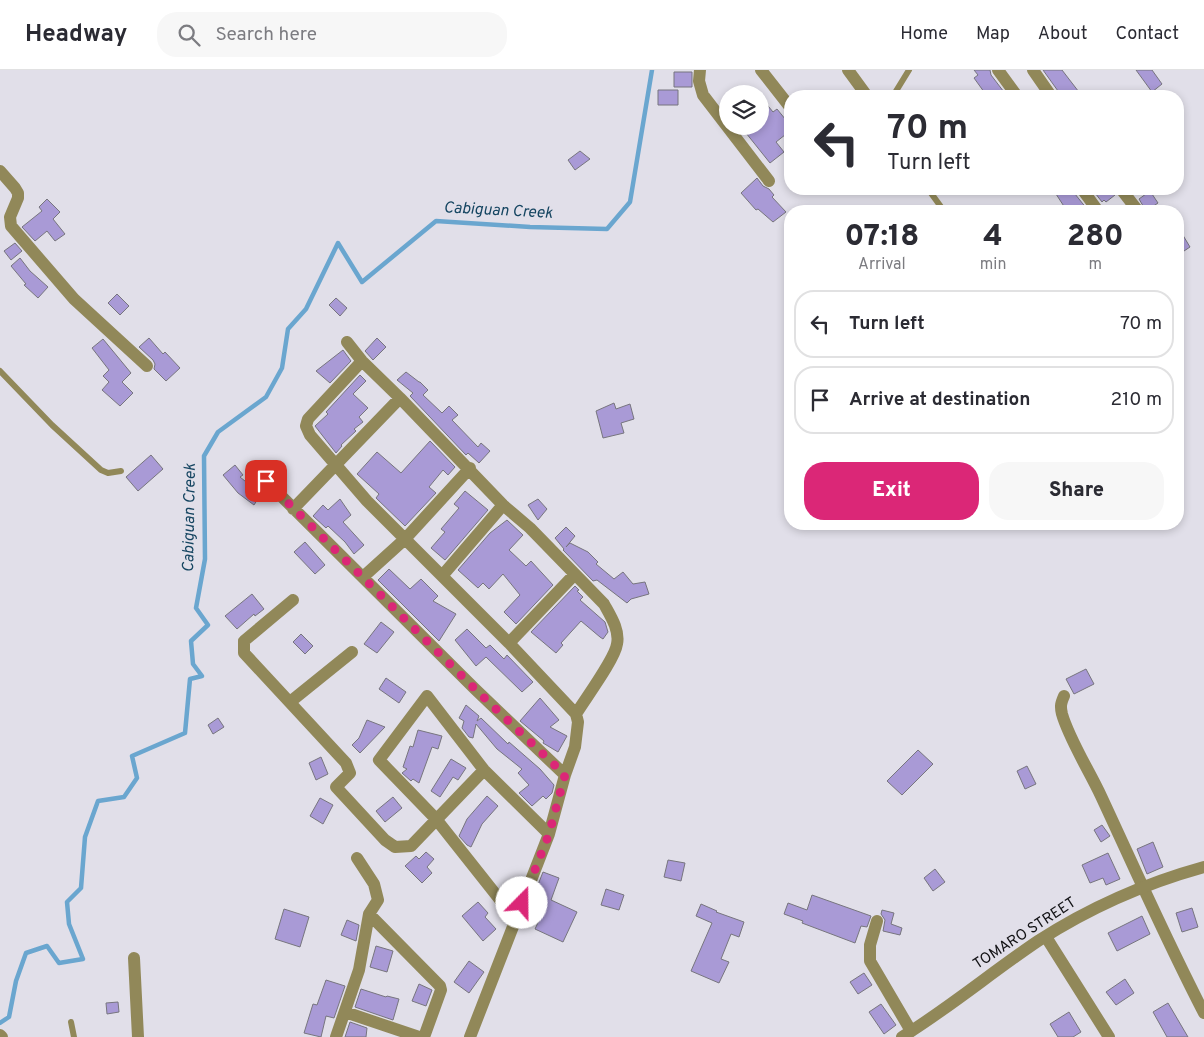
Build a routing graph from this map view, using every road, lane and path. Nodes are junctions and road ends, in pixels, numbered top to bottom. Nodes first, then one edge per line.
1 (700, 70) edge
2 (761, 70) edge
3 (848, 70) edge
4 (909, 70) edge
5 (998, 70) edge
6 (1033, 70) edge
7 (862, 90) edge
8 (897, 90) edge
9 (1013, 90) edge
10 (1047, 90) edge
11 (784, 99) edge
12 (0, 171) edge
13 (769, 181) dead end
14 (1126, 195) edge
15 (1133, 205) edge
16 (347, 342) dead end
17 (362, 361) junction
18 (148, 366) dead end
19 (0, 371) edge
20 (400, 398) junction
21 (337, 465) junction
22 (252, 467) dead end
23 (470, 468) junction
24 (121, 471) dead end
25 (503, 504) junction
26 (294, 509) junction
27 (405, 539) junction
28 (575, 574) junction
29 (442, 576) junction
30 (363, 577) junction
31 (293, 600) dead end
32 (509, 643) junction
33 (352, 652) dead end
34 (1064, 696) dead end
35 (290, 702) junction
36 (576, 714) junction
37 (484, 770) junction
38 (565, 775) junction
39 (436, 820) junction
40 (549, 834) junction
41 (357, 858) dead end
42 (1204, 866) edge
43 (1142, 888) junction
44 (369, 914) junction
45 (516, 920) junction
46 (877, 921) dead end
47 (1046, 937) junction
48 (134, 958) dead end
49 (344, 1012) junction
50 (1204, 1012) edge
51 (71, 1022) dead end
52 (906, 1034) edge
53 (74, 1037) edge
54 (138, 1037) edge
55 (336, 1037) edge
56 (419, 1037) edge
57 (424, 1037) edge
58 (470, 1037) edge
59 (1109, 1037) edge

1 - 13 street
2 - 11 street
3 - 7 street
4 - 8 lane
5 - 9 street
6 - 10 street
12 - 18 street
14 - 15 street
16 - 17 street
17 - 20 street
17 - 21 street
19 - 24 lane
20 - 21 street
20 - 23 street
21 - 26 street
21 - 27 street
22 - 26 street
23 - 25 street
23 - 27 street
25 - 28 street
25 - 29 street
26 - 30 street
27 - 29 street
27 - 30 street
28 - 32 street
28 - 36 street
29 - 32 street
30 - 38 street
31 - 35 street
32 - 36 street
33 - 35 street
34 - 43 street
35 - 39 street
36 - 38 street
37 - 39 street
37 - 39 street
37 - 40 street
38 - 40 street
39 - 45 street
40 - 45 street
41 - 44 street
42 - 43 street, TOMARO STREET
43 - 47 street, TOMARO STREET
43 - 50 street
44 - 49 street
44 - 57 street
45 - 58 street
46 - 52 street
47 - 52 street, TOMARO STREET
47 - 59 street
48 - 54 street
49 - 55 street
49 - 56 street
51 - 53 lane

